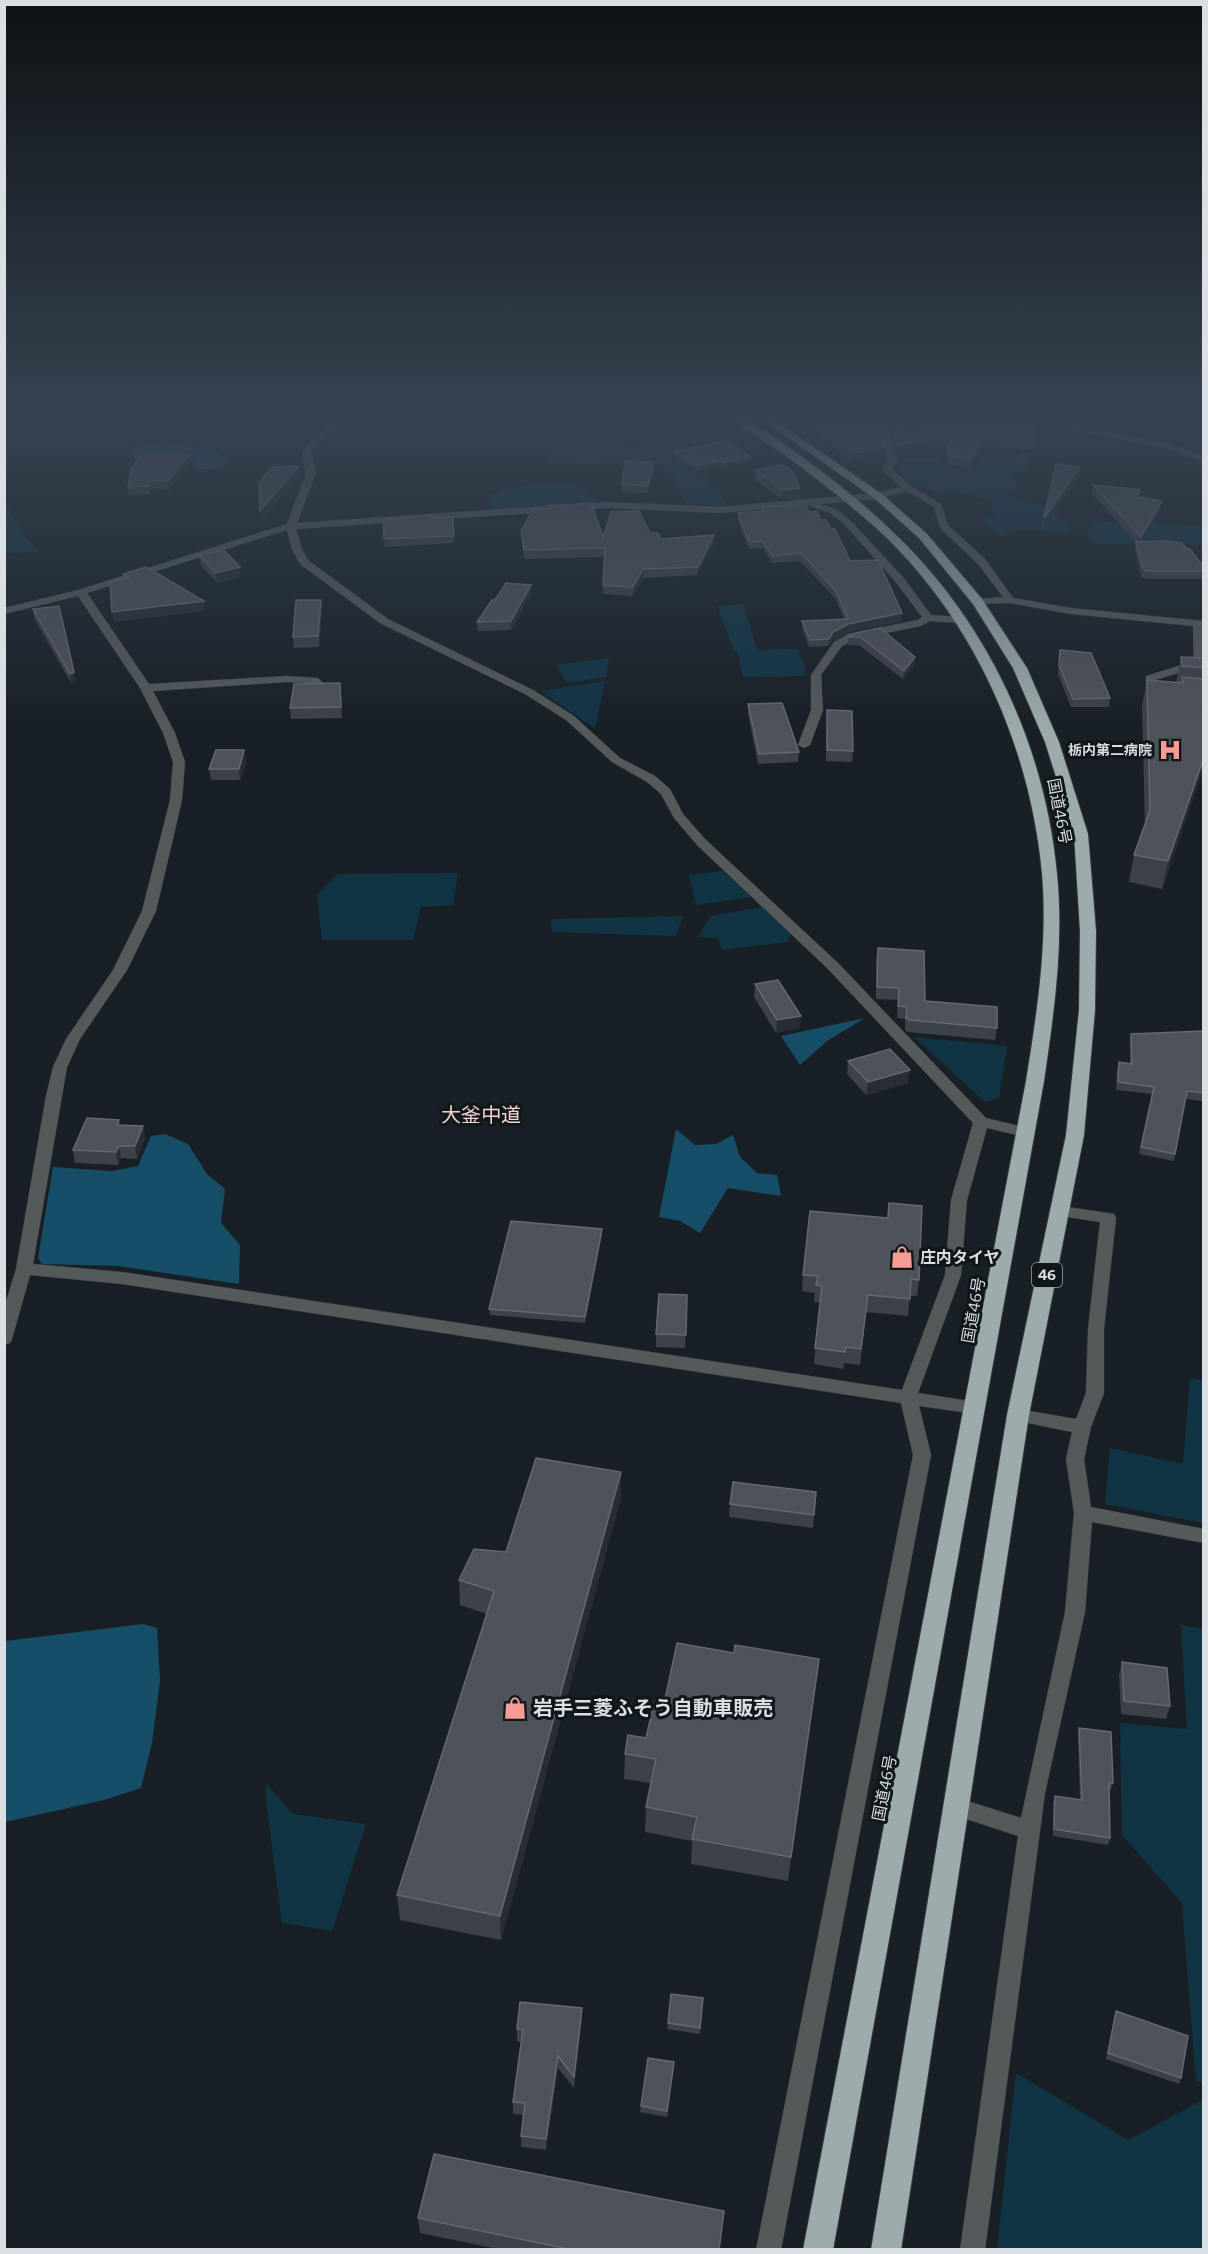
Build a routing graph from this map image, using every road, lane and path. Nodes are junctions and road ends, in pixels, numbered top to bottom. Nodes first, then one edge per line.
1 (293, 520) edge
2 (378, 520) edge
3 (843, 520) edge
4 (874, 520) edge
5 (905, 520) edge
6 (942, 520) edge
7 (291, 526) junction
8 (81, 592) junction
9 (1010, 600) junction
10 (978, 602) junction
11 (4, 611) edge
12 (928, 618) junction
13 (961, 620) junction
14 (1201, 623) edge
15 (1201, 664) edge
16 (146, 688) junction
17 (322, 688) edge
18 (1172, 697) edge
19 (804, 745) dead end
20 (981, 1122) junction
21 (1026, 1132) junction
22 (1060, 1211) junction
23 (24, 1269) junction
24 (4, 1339) edge
25 (908, 1397) junction
26 (976, 1408) junction
27 (1018, 1415) junction
28 (1082, 1427) junction
29 (1083, 1513) junction
30 (1203, 1536) edge
31 (955, 1806) junction
32 (1030, 1830) junction
33 (768, 2250) edge
34 (818, 2250) edge
35 (886, 2250) edge
36 (972, 2250) edge

1 - 7 street
2 - 7 street
3 - 12 street
4 - 13 highway, 国道46号
5 - 10 highway, 国道46号 / 46
6 - 9 street
7 - 8 street
7 - 20 street
8 - 11 street
8 - 16 street
9 - 10 street
9 - 14 street
10 - 22 highway, 国道46号 / 46
12 - 13 street
12 - 19 street
13 - 21 highway, 国道46号
14 - 15 street
15 - 18 street
16 - 17 street
16 - 23 street
20 - 21 street
20 - 25 street
21 - 26 highway, 国道46号
22 - 27 highway, 国道46号 / 46
22 - 28 street
23 - 24 street
23 - 25 street
25 - 26 street
25 - 33 street
26 - 34 highway, 国道46号
27 - 28 street
27 - 31 highway, 国道46号 / 46
28 - 29 street
29 - 30 street
29 - 32 street
31 - 32 street
31 - 35 highway, 国道46号 / 46
32 - 36 street

